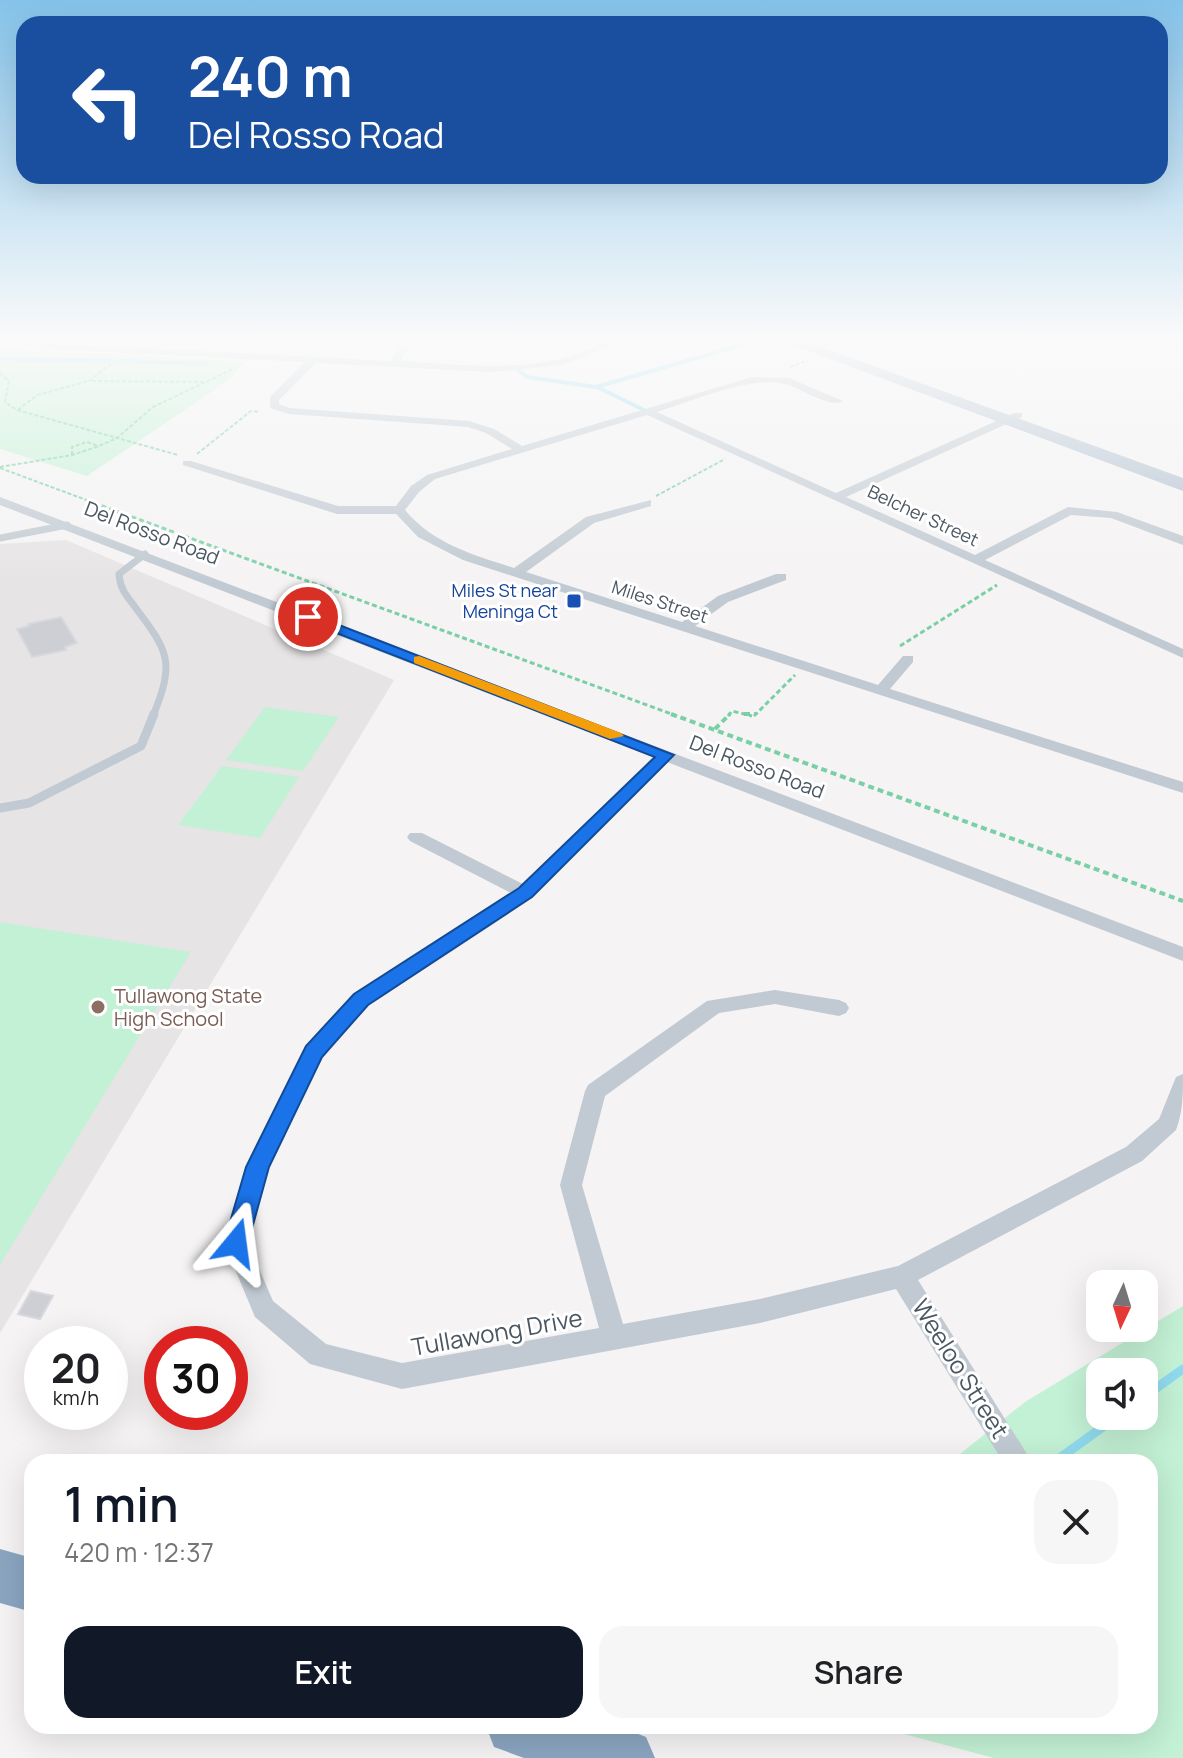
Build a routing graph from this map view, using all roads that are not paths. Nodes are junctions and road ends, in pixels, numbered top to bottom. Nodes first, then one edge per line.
1 (414, 420) edge
2 (621, 420) edge
3 (666, 420) edge
4 (1007, 420) edge
5 (1017, 420) edge
6 (1018, 420) edge
7 (521, 450) junction
8 (187, 459) road end
9 (1183, 478) edge
10 (1183, 485) edge
11 (836, 497) junction
12 (0, 501) edge
13 (647, 503) road end
14 (399, 510) junction
15 (67, 525) junction
16 (0, 538) edge
17 (1183, 541) edge
18 (145, 554) junction
19 (975, 560) junction
20 (516, 573) junction
21 (781, 577) dead end
22 (683, 628) junction
23 (1183, 654) edge
24 (908, 659) road end
25 (882, 689) junction
26 (665, 755) junction
27 (1183, 788) edge
28 (0, 808) edge
29 (416, 837) dead end
30 (525, 893) junction
31 (1183, 954) edge
32 (839, 1008) dead end
33 (1183, 1083) edge
34 (902, 1276) junction
35 (615, 1339) junction
36 (1013, 1454) edge
37 (0, 1576) edge
38 (24, 1583) edge
39 (542, 1734) edge
40 (625, 1758) edge

1 - 7 street
2 - 7 street
3 - 11 street, Belcher Street
4 - 11 street
5 - 10 main road
6 - 9 main road
7 - 14 street
8 - 14 street
11 - 19 street, Belcher Street
12 - 15 street, Del Rosso Road
13 - 20 street
14 - 20 street, Miles Street
15 - 16 lane
15 - 18 street, Del Rosso Road
17 - 19 street
18 - 26 street, Del Rosso Road
18 - 28 lane
19 - 23 street, Belcher Street
20 - 22 street, Miles Street
21 - 22 street
22 - 25 street, Miles Street
24 - 25 street
25 - 27 street, Miles Street
26 - 30 street, Tullawong Drive
26 - 31 street, Del Rosso Road
29 - 30 street
30 - 35 street, Tullawong Drive
32 - 35 street
33 - 34 street, Tullawong Drive
34 - 35 street, Tullawong Drive
34 - 36 street, Weeloo Street
37 - 38 highway
39 - 40 highway

